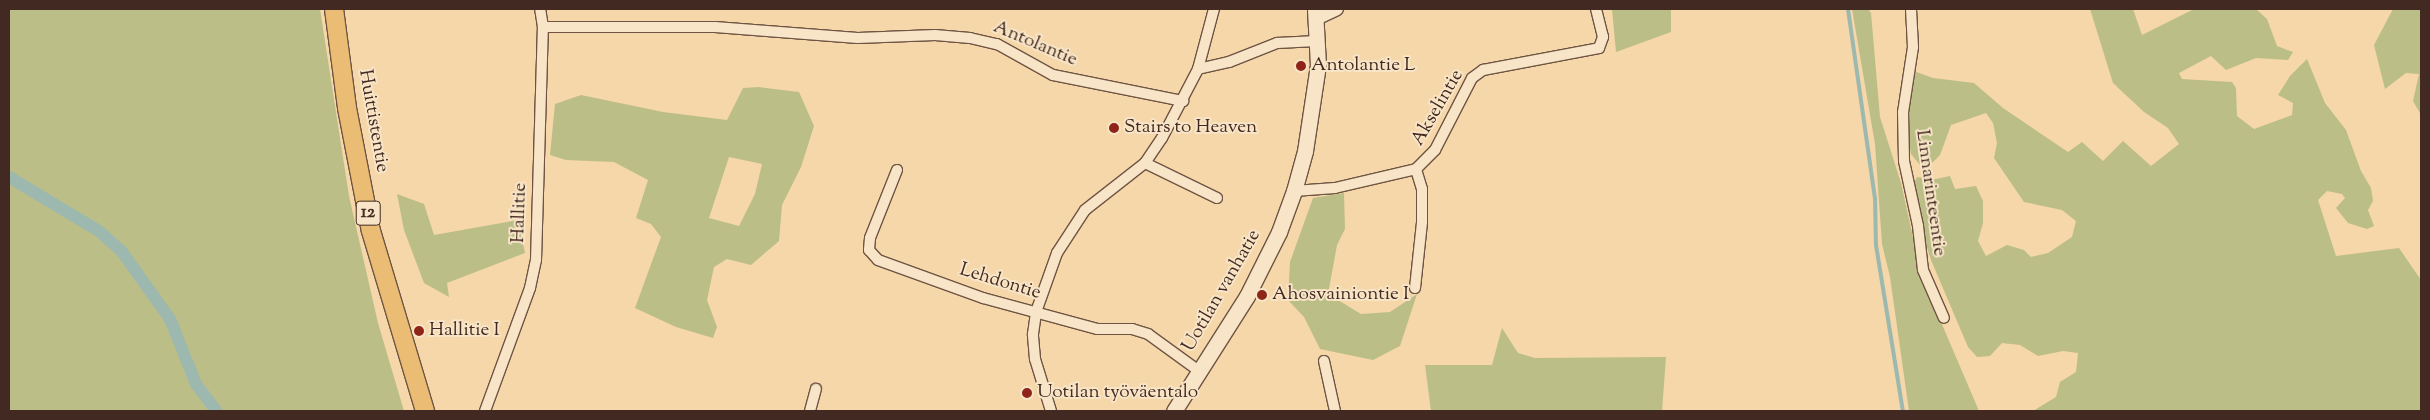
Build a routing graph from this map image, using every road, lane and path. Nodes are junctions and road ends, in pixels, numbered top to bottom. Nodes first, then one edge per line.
1 (334, 9) edge
2 (540, 9) edge
3 (1214, 9) edge
4 (1337, 9) edge
5 (1596, 9) edge
6 (1911, 9) edge
7 (1316, 14) edge
8 (543, 27) junction
9 (1317, 41) junction
10 (1198, 69) junction
11 (1183, 101) junction
12 (1145, 163) junction
13 (1416, 169) junction
14 (897, 170) dead end
15 (1294, 192) junction
16 (1217, 198) dead end
17 (1415, 288) dead end
18 (1036, 312) junction
19 (1944, 318) dead end
20 (1324, 362) dead end
21 (1199, 371) junction
22 (816, 390) dead end
23 (425, 411) edge
24 (486, 411) edge
25 (810, 411) edge
26 (1051, 411) edge
27 (1174, 411) edge
28 (1335, 411) edge

1 - 23 highway, Huittistentie / 12
2 - 8 street, Hallitie
3 - 10 street
4 - 7 street
5 - 13 street, Akselintie
6 - 19 street, Linnarinteentie
7 - 9 main road, Uotilan vanhatie
8 - 11 street, Antolantie
8 - 24 street, Hallitie
9 - 10 street
9 - 15 main road, Uotilan vanhatie
10 - 11 street
11 - 12 street
12 - 16 street
12 - 18 street
13 - 15 street
13 - 17 street, Akselintie
14 - 18 street, Lehdontie
15 - 21 main road, Uotilan vanhatie
18 - 21 street, Lehdontie
18 - 26 street
20 - 28 street
21 - 27 main road, Uotilan vanhatie
22 - 25 street

